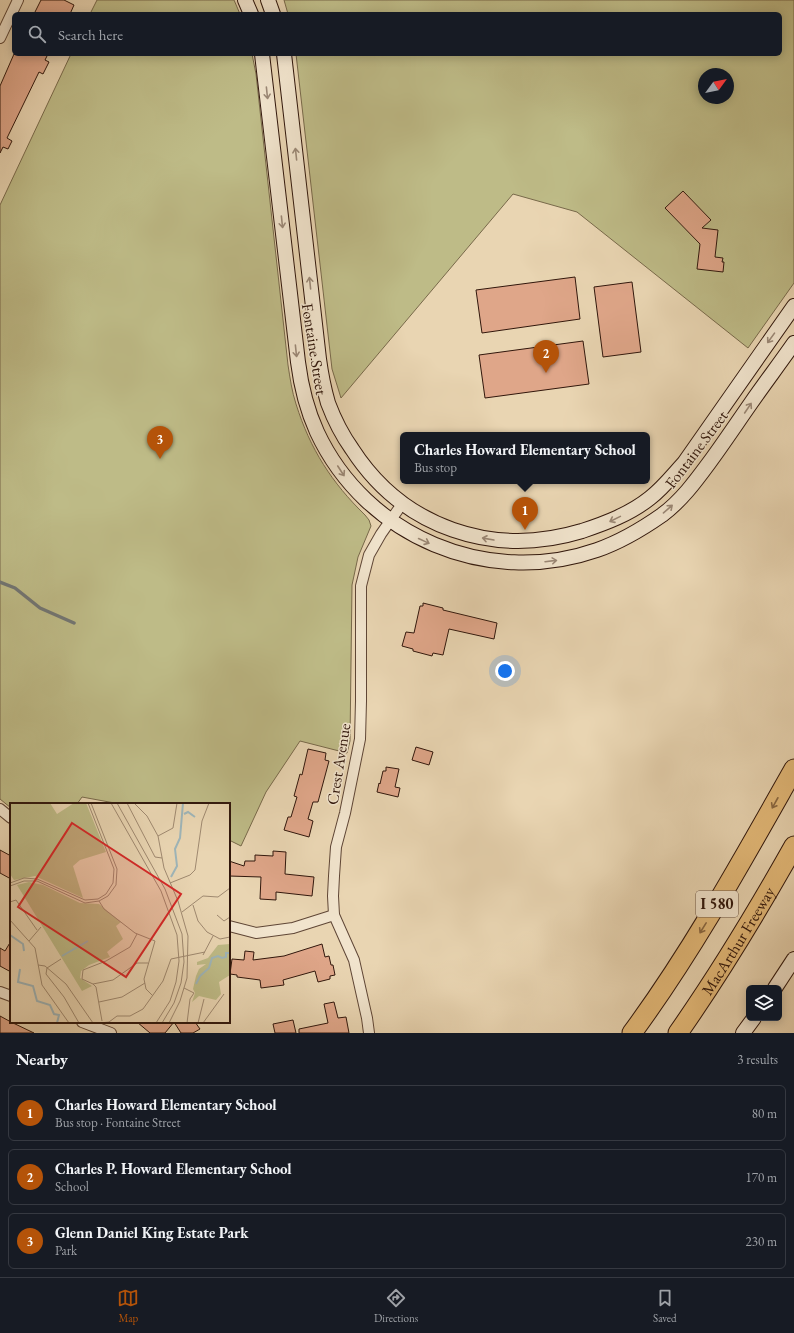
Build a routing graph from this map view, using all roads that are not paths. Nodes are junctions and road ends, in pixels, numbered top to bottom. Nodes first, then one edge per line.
1 (18, 0) edge
2 (246, 0) edge
3 (268, 0) edge
4 (12, 12) edge
5 (250, 12) edge
6 (272, 12) edge
7 (12, 13) edge
8 (0, 38) edge
9 (262, 56) edge
10 (284, 56) edge
11 (794, 306) edge
12 (794, 343) edge
13 (402, 504) junction
14 (390, 522) junction
15 (794, 769) edge
16 (0, 809) edge
17 (10, 817) edge
18 (794, 846) edge
19 (334, 915) junction
20 (230, 926) edge
21 (794, 959) edge
22 (777, 985) edge
23 (0, 992) edge
24 (10, 996) edge
25 (752, 1021) edge
26 (85, 1023) edge
27 (111, 1033) edge
28 (369, 1033) edge
29 (632, 1033) edge
30 (678, 1033) edge
31 (743, 1033) edge

1 - 4 street
2 - 5 street
3 - 6 street
7 - 8 street
9 -> 14 street, Fontaine Street
13 -> 10 street, Fontaine Street
11 -> 13 street, Fontaine Street
14 -> 12 street, Fontaine Street
13 - 14 street, Crest Avenue
14 - 19 street, Crest Avenue
15 -> 29 highway, I 580
16 - 17 street
18 - 30 highway, MacArthur Freeway / I 580
19 - 20 street
19 - 28 street, Crest Avenue
21 - 22 street
23 - 24 street
25 - 31 street
26 - 27 street

